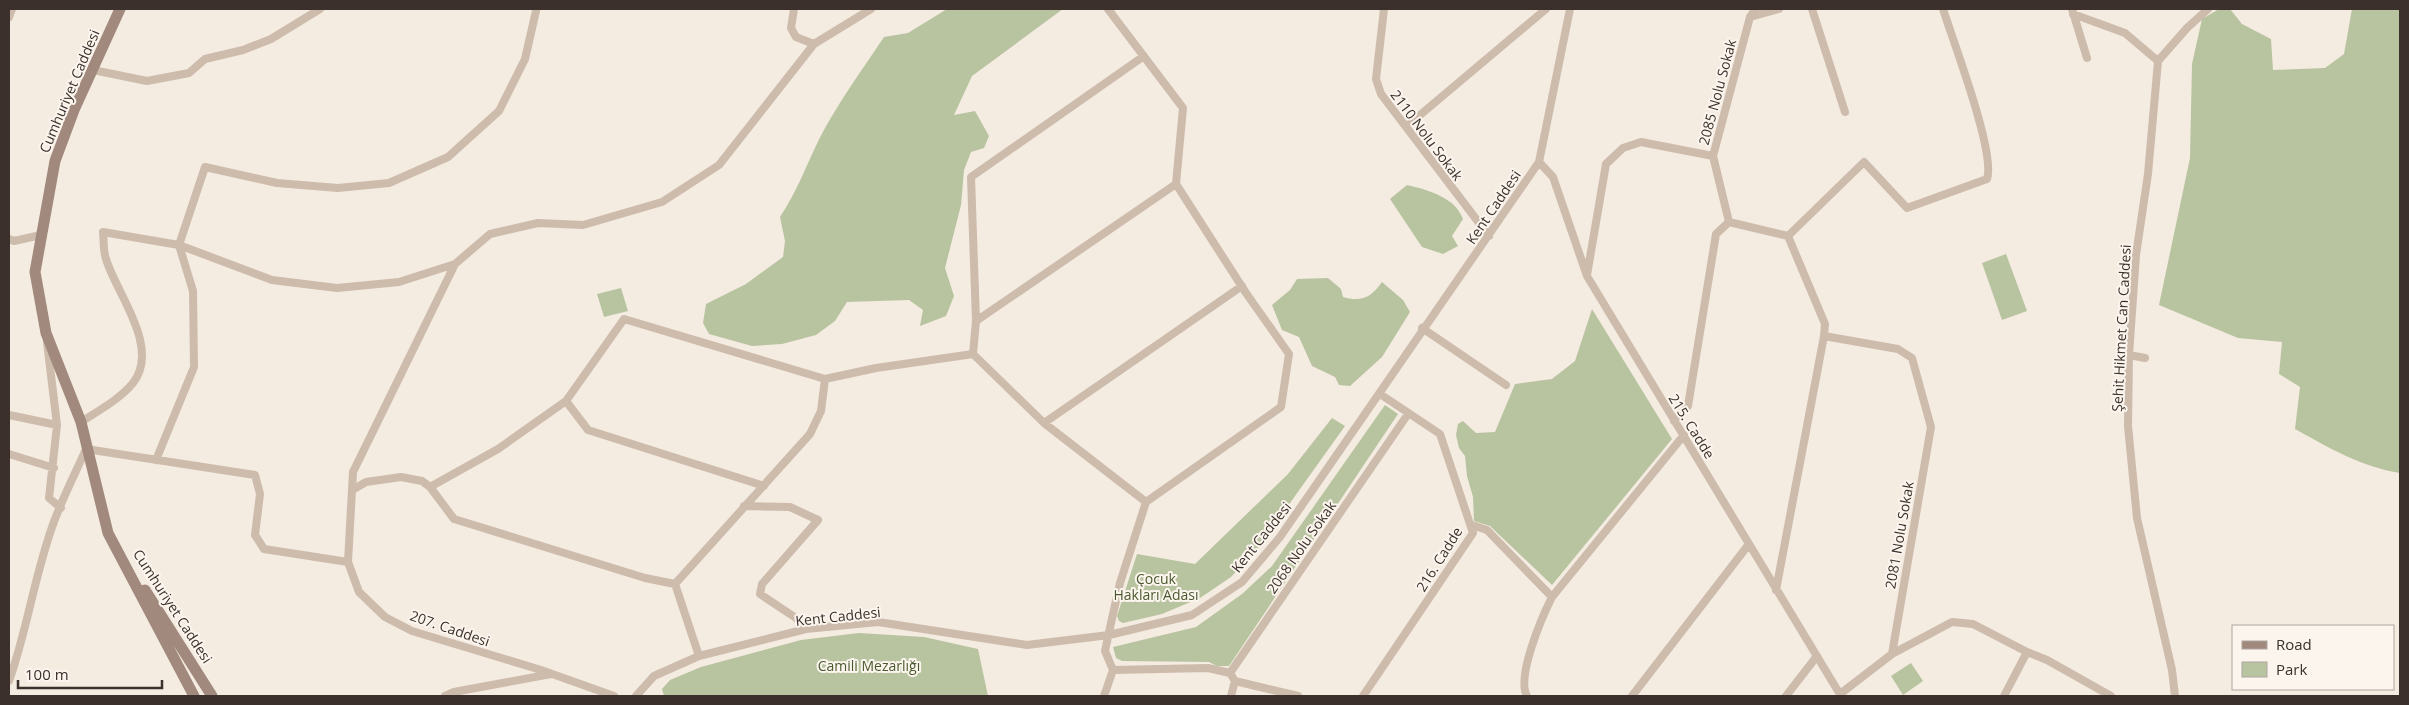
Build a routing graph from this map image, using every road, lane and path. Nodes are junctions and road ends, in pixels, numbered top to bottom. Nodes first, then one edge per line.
1 (12, 9) edge
2 (120, 9) edge
3 (320, 9) edge
4 (794, 9) edge
5 (872, 9) edge
6 (1108, 9) edge
7 (1384, 9) edge
8 (1546, 9) edge
9 (1570, 9) edge
10 (1755, 9) edge
11 (1779, 9) edge
12 (1812, 9) edge
13 (1943, 9) edge
14 (2208, 9) edge
15 (536, 11) dead end
16 (2072, 11) edge
17 (9, 16) edge
18 (1750, 17) junction
19 (814, 44) junction
20 (1144, 56) junction
21 (2087, 58) dead end
22 (2158, 61) junction
23 (93, 70) junction
24 (1845, 112) dead end
25 (1407, 126) junction
26 (1713, 156) junction
27 (1539, 162) junction
28 (1176, 184) junction
29 (1729, 222) junction
30 (41, 235) junction
31 (1489, 236) junction
32 (1788, 236) junction
33 (9, 239) edge
34 (179, 245) junction
35 (455, 264) junction
36 (1587, 276) junction
37 (1242, 286) junction
38 (976, 321) junction
39 (1422, 328) junction
40 (46, 333) junction
41 (1824, 336) junction
42 (973, 354) junction
43 (2129, 354) junction
44 (2145, 358) dead end
45 (825, 379) junction
46 (1506, 385) dead end
47 (1380, 394) junction
48 (566, 401) junction
49 (1408, 414) junction
50 (9, 415) edge
51 (1674, 421) junction
52 (81, 422) junction
53 (1044, 423) junction
54 (57, 425) junction
55 (1684, 435) junction
56 (86, 449) junction
57 (9, 454) edge
58 (156, 460) junction
59 (54, 468) junction
60 (764, 486) junction
61 (430, 487) junction
62 (354, 489) junction
63 (1146, 502) junction
64 (744, 506) junction
65 (61, 508) junction
66 (1472, 525) junction
67 (108, 533) junction
68 (1749, 544) junction
69 (348, 562) junction
70 (674, 584) junction
71 (1776, 590) junction
72 (1552, 597) junction
73 (806, 629) junction
74 (1109, 635) junction
75 (2027, 652) junction
76 (1892, 654) junction
77 (699, 656) junction
78 (1817, 656) junction
79 (1113, 670) junction
80 (1230, 673) junction
81 (552, 674) junction
82 (1235, 680) junction
83 (9, 681) edge
84 (1840, 695) edge
85 (194, 696) edge
86 (212, 696) edge
87 (445, 696) edge
88 (614, 696) edge
89 (636, 696) edge
90 (1104, 696) edge
91 (1231, 696) edge
92 (1298, 696) edge
93 (1363, 696) edge
94 (1527, 696) edge
95 (1632, 696) edge
96 (1786, 696) edge
97 (2004, 696) edge
98 (2111, 696) edge
99 (2175, 696) edge

1 - 17 street
2 - 23 street, Cumhuriyet Caddesi
3 - 23 street
4 - 19 street
5 - 19 street
6 - 20 street
7 - 25 street, 2110 Nolu Sokak
8 - 25 street
9 - 27 street, Kent Caddesi
10 - 18 street, 2085 Nolu Sokak
11 - 18 street
12 - 24 street
13 - 32 street
14 - 22 street
15 - 34 street
16 - 21 street
16 - 22 street
18 - 26 street, 2085 Nolu Sokak
19 - 35 street
20 - 28 street
20 - 38 street
22 - 43 street, Şehit Hikmet Can Caddesi
23 - 30 street, Cumhuriyet Caddesi
25 - 31 street, 2110 Nolu Sokak
26 - 29 street, 2085 Nolu Sokak
26 - 36 street
27 - 31 street, Kent Caddesi
27 - 36 street, 215. Cadde
28 - 37 street
28 - 38 street
29 - 32 street
29 - 51 street
30 - 33 street
30 - 40 street, Cumhuriyet Caddesi
31 - 39 street, Kent Caddesi
32 - 41 street
34 - 35 street
34 - 52 street
34 - 58 street
35 - 62 street, 207. Caddesi
36 - 51 street, 215. Cadde
37 - 53 street
37 - 63 street
38 - 42 street
39 - 46 street
39 - 47 street, Kent Caddesi
40 - 52 street, Cumhuriyet Caddesi
40 - 54 street
41 - 71 street
41 - 76 street, 2081 Nolu Sokak
42 - 45 street
42 - 53 street
43 - 44 street
43 - 99 street, Şehit Hikmet Can Caddesi
45 - 48 street
45 - 60 street
47 - 49 street, 216. Cadde
47 - 74 street, Kent Caddesi
48 - 60 street
48 - 61 street
49 - 66 street, 216. Cadde
49 - 80 street, 2068 Nolu Sokak
50 - 54 street
51 - 55 street, 215. Cadde
52 - 56 street, Cumhuriyet Caddesi
53 - 63 street
54 - 59 street
55 - 68 street, 215. Cadde
55 - 72 street
56 - 58 street
56 - 65 street
56 - 67 street, Cumhuriyet Caddesi
57 - 59 street
58 - 69 street
59 - 65 street
60 - 64 street
61 - 62 street
61 - 70 street
62 - 69 street, 207. Caddesi
63 - 74 street
64 - 70 street
64 - 73 street
65 - 83 street
66 - 72 street
66 - 93 street, 216. Cadde
67 - 85 street, Cumhuriyet Caddesi
67 - 86 street, Cumhuriyet Caddesi
68 - 71 street, 215. Cadde
68 - 95 street
69 - 81 street, 207. Caddesi
70 - 77 street
71 - 78 street, 215. Cadde
72 - 94 street
73 - 74 street, Kent Caddesi
73 - 77 street, Kent Caddesi
74 - 79 street
75 - 76 street
75 - 97 street
75 - 98 street
76 - 84 street
77 - 89 street, Kent Caddesi
78 - 84 street, 215. Cadde
78 - 96 street
79 - 80 street
79 - 90 street
80 - 82 street
81 - 87 street
81 - 88 street, 207. Caddesi
82 - 91 street
82 - 92 street

